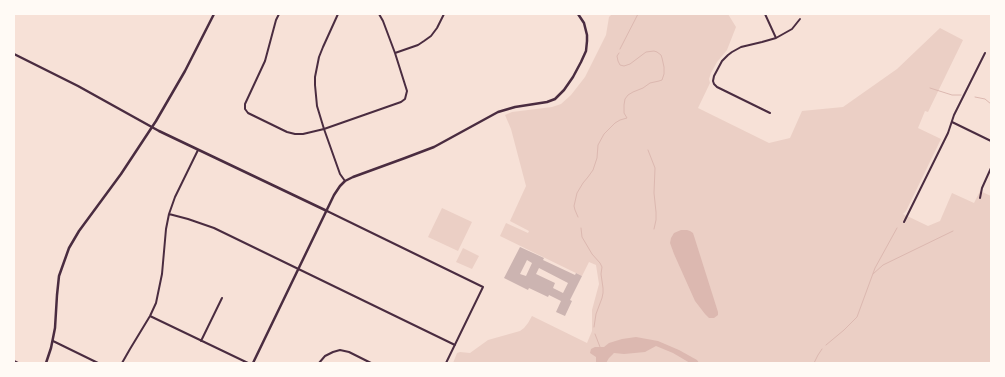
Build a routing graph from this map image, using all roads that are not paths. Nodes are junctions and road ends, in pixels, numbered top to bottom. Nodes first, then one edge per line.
1 (214, 14) edge
2 (279, 14) edge
3 (338, 14) edge
4 (379, 14) edge
5 (444, 14) edge
6 (578, 14) edge
7 (765, 14) edge
8 (800, 19) dead end
9 (776, 38) junction
10 (395, 53) junction
11 (985, 53) dead end
12 (14, 54) edge
13 (770, 113) dead end
14 (952, 122) junction
15 (152, 127) junction
16 (324, 129) junction
17 (991, 141) edge
18 (198, 150) junction
19 (991, 168) edge
20 (345, 181) junction
21 (980, 198) dead end
22 (326, 211) junction
23 (169, 214) junction
24 (904, 222) dead end
25 (298, 270) junction
26 (222, 298) dead end
27 (150, 316) junction
28 (53, 341) junction
29 (201, 341) junction
30 (455, 345) junction
31 (14, 361) edge
32 (18, 363) edge
33 (46, 363) edge
34 (98, 363) edge
35 (122, 363) edge
36 (248, 363) edge
37 (253, 363) edge
38 (318, 363) edge
39 (371, 363) edge
40 (446, 363) edge

1 - 15 street
2 - 16 street
3 - 16 street
4 - 10 street
5 - 10 street
6 - 20 street
7 - 9 street
8 - 9 street
9 - 13 street
10 - 16 street
11 - 14 street
12 - 15 street
14 - 17 street
14 - 24 street
15 - 18 street
15 - 28 street
16 - 20 street
18 - 22 street
18 - 23 street
19 - 21 street
20 - 22 street
22 - 25 street
22 - 30 street
23 - 25 street
23 - 27 street
25 - 30 street
25 - 37 street
26 - 29 street
27 - 29 street
27 - 35 street
28 - 33 street
28 - 34 street
29 - 36 street
30 - 40 street
31 - 32 street
38 - 39 street

